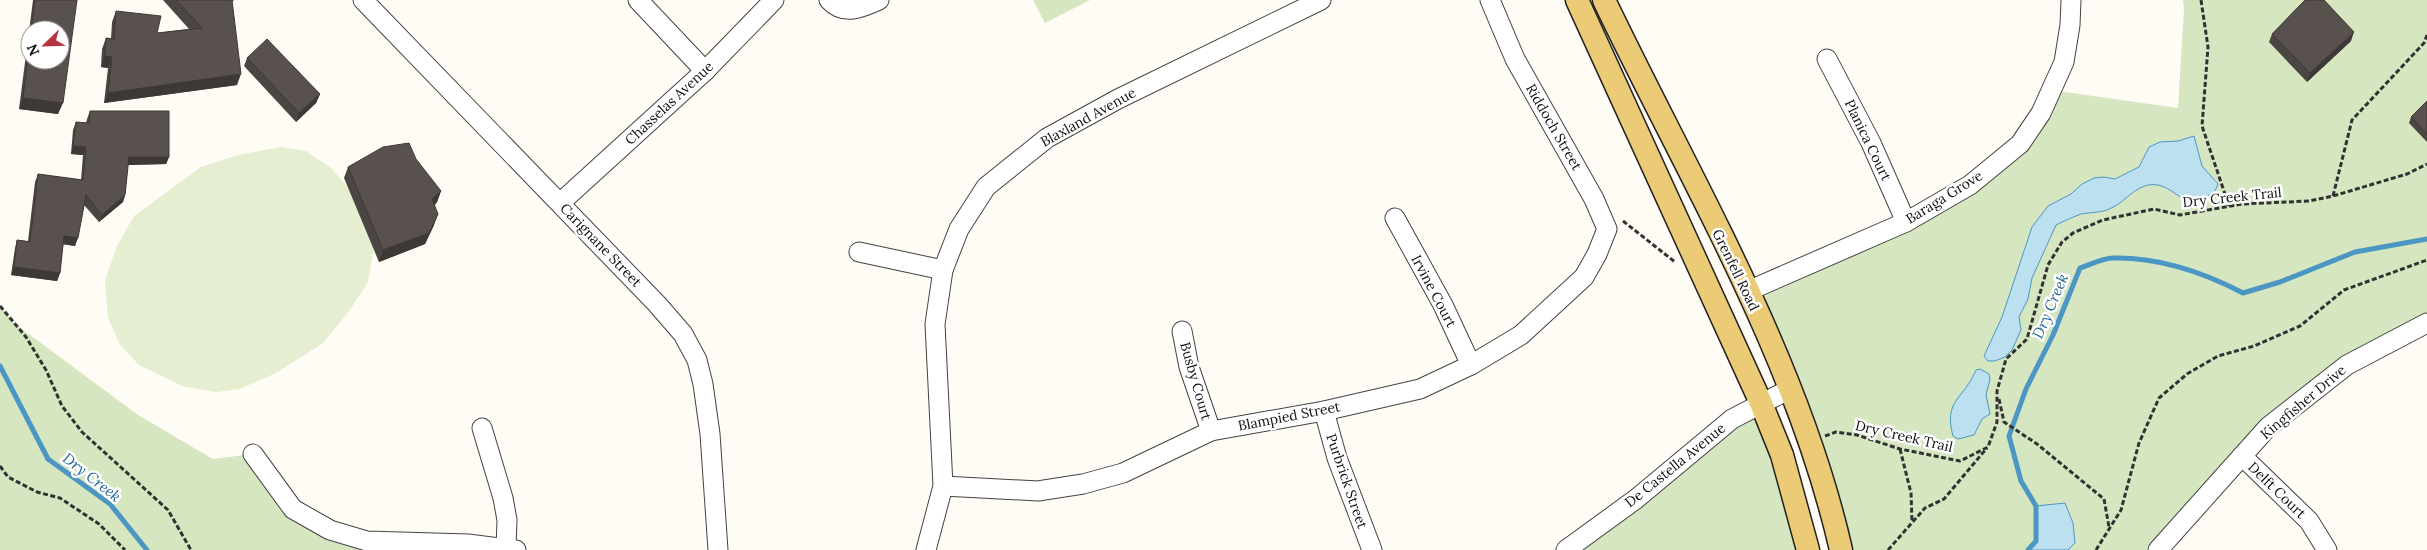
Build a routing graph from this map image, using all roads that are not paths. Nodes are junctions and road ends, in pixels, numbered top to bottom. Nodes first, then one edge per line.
1 (362, 0) edge
2 (638, 0) edge
3 (774, 0) edge
4 (829, 0) edge
5 (879, 0) edge
6 (1321, 0) edge
7 (1490, 0) edge
8 (1577, 0) edge
9 (1604, 0) edge
10 (2071, 0) edge
11 (1292, 6) edge
12 (1827, 59) dead end
13 (704, 71) junction
14 (560, 203) junction
15 (1395, 218) dead end
16 (1906, 222) junction
17 (859, 252) dead end
18 (1598, 254) joint
19 (943, 270) junction
20 (1748, 291) junction
21 (2427, 322) edge
22 (1182, 331) dead end
23 (1471, 365) junction
24 (1790, 389) junction
25 (1761, 403) junction
26 (1324, 411) junction
27 (482, 428) dead end
28 (1211, 431) junction
29 (253, 454) dead end
30 (2242, 456) junction
31 (943, 486) junction
32 (511, 549) edge
33 (718, 550) edge
34 (926, 550) edge
35 (1372, 550) edge
36 (1566, 550) edge
37 (1808, 550) edge
38 (1841, 550) edge
39 (2158, 550) edge
40 (2327, 550) edge

1 - 14 street, Carignane Street
2 - 13 street
3 - 13 street, Chasselas Avenue
4 - 5 street
6 - 11 street, Blaxland Avenue
7 - 18 street, Riddoch Street
8 - 25 main road
9 - 20 main road, Grenfell Road
10 - 16 street, Baraga Grove
11 - 19 street, Blaxland Avenue
12 - 16 street, Planica Court
13 - 14 street, Chasselas Avenue
14 - 33 street, Carignane Street
15 - 23 street, Irvine Court
16 - 20 street, Baraga Grove
17 - 19 street
18 - 23 street, Blampied Street
19 - 31 street, Blaxland Avenue
20 - 24 main road, Grenfell Road
21 - 30 street, Kingfisher Drive
22 - 28 street, Busby Court
23 - 26 street, Blampied Street
24 - 25 street, De Castella Avenue
24 - 38 main road, Grenfell Road
25 - 36 street, De Castella Avenue
25 - 37 main road
26 - 28 street, Blampied Street
26 - 35 street, Purbrick Street
27 - 32 street
28 - 31 street, Blampied Street
29 - 32 street
30 - 39 street, Kingfisher Drive
30 - 40 street, Delft Court
31 - 34 street, Blaxland Avenue

